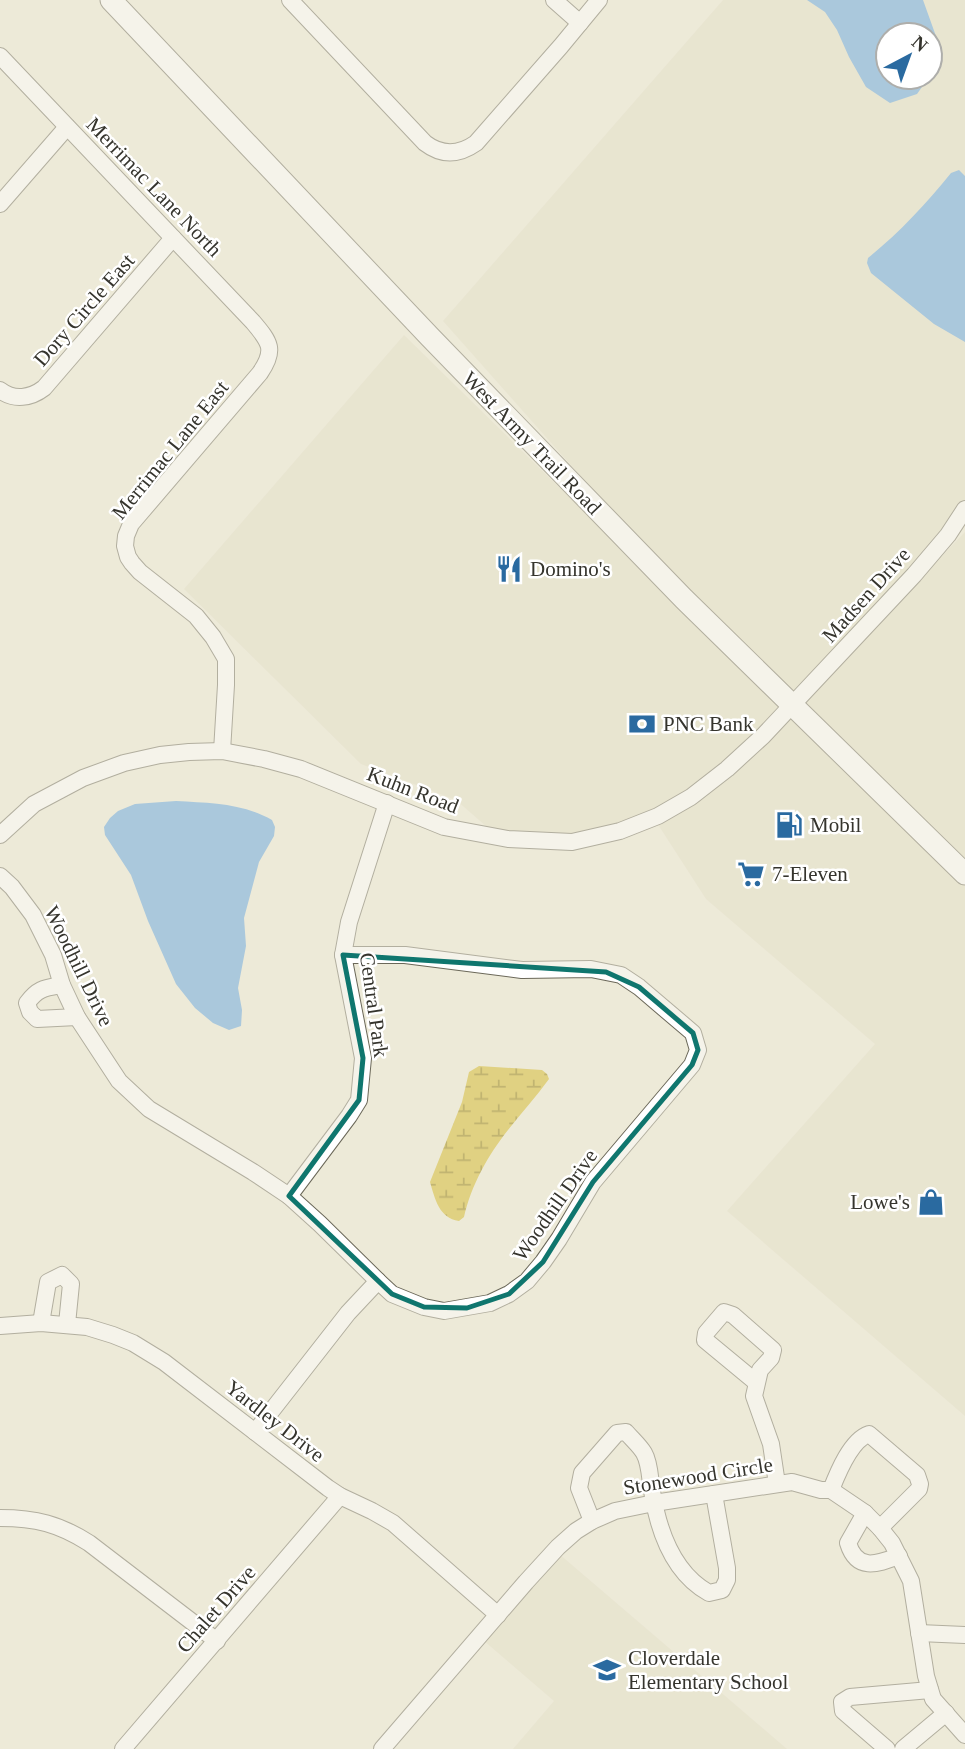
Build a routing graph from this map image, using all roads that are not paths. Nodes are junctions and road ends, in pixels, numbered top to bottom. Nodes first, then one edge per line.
1 (111, 0) edge
2 (290, 0) edge
3 (554, 0) edge
4 (599, 0) edge
5 (580, 23) junction
6 (0, 56) edge
7 (67, 127) junction
8 (0, 204) edge
9 (173, 238) junction
10 (270, 351) joint
11 (0, 390) edge
12 (965, 509) edge
13 (792, 705) junction
14 (222, 751) junction
15 (387, 803) junction
16 (0, 835) edge
17 (965, 874) edge
18 (0, 876) edge
19 (343, 955) junction
20 (62, 985) junction
21 (77, 1017) junction
22 (289, 1196) junction
23 (377, 1281) junction
24 (41, 1323) junction
25 (66, 1324) junction
26 (0, 1326) edge
27 (757, 1383) junction
28 (256, 1432) junction
29 (777, 1485) junction
30 (831, 1490) junction
31 (714, 1494) junction
32 (340, 1496) junction
33 (654, 1503) junction
34 (865, 1513) junction
35 (0, 1518) edge
36 (592, 1521) junction
37 (880, 1528) junction
38 (899, 1556) junction
39 (498, 1615) junction
40 (919, 1633) junction
41 (965, 1635) edge
42 (217, 1641) junction
43 (930, 1689) junction
44 (946, 1713) junction
45 (965, 1735) edge
46 (123, 1749) edge
47 (382, 1749) edge
48 (887, 1749) edge
49 (903, 1749) edge

1 - 13 main road, West Army Trail Road
2 - 5 street
3 - 5 street
4 - 5 street
6 - 7 street, Merrimac Lane North
7 - 8 street
7 - 9 street, Merrimac Lane North
9 - 10 street, Merrimac Lane North
9 - 11 street, Dory Circle East
10 - 14 street, Merrimac Lane East
12 - 13 street, Madsen Drive
13 - 15 street, Kuhn Road
13 - 17 main road, West Army Trail Road
14 - 15 street, Kuhn Road
14 - 16 street, Kuhn Road
15 - 19 street, Central Park
18 - 20 street, Woodhill Drive
19 - 22 street, Central Park
19 - 23 street, Woodhill Drive
20 - 21 street, Woodhill Drive
20 - 21 street
21 - 22 street, Woodhill Drive
22 - 23 street, Woodhill Drive
23 - 28 street
24 - 25 street, Yardley Drive
24 - 25 street
24 - 26 street, Yardley Drive
25 - 28 street, Yardley Drive
27 - 27 street
27 - 29 street
28 - 32 street, Yardley Drive
29 - 30 street, Stonewood Circle
29 - 31 street, Stonewood Circle
30 - 34 street, Stonewood Circle
30 - 37 street
31 - 33 street, Stonewood Circle
31 - 33 street
32 - 39 street, Yardley Drive
32 - 42 street, Chalet Drive
33 - 36 street, Stonewood Circle
33 - 36 street
34 - 37 street, Stonewood Circle
34 - 38 street
35 - 42 street
36 - 39 street, Stonewood Circle
37 - 38 street, Stonewood Circle
38 - 40 street, Stonewood Circle
39 - 47 street, Stonewood Circle
40 - 41 street
40 - 43 street, Stonewood Circle
42 - 46 street, Chalet Drive
43 - 44 street, Stonewood Circle
43 - 48 street
44 - 45 street, Stonewood Circle
44 - 49 street

